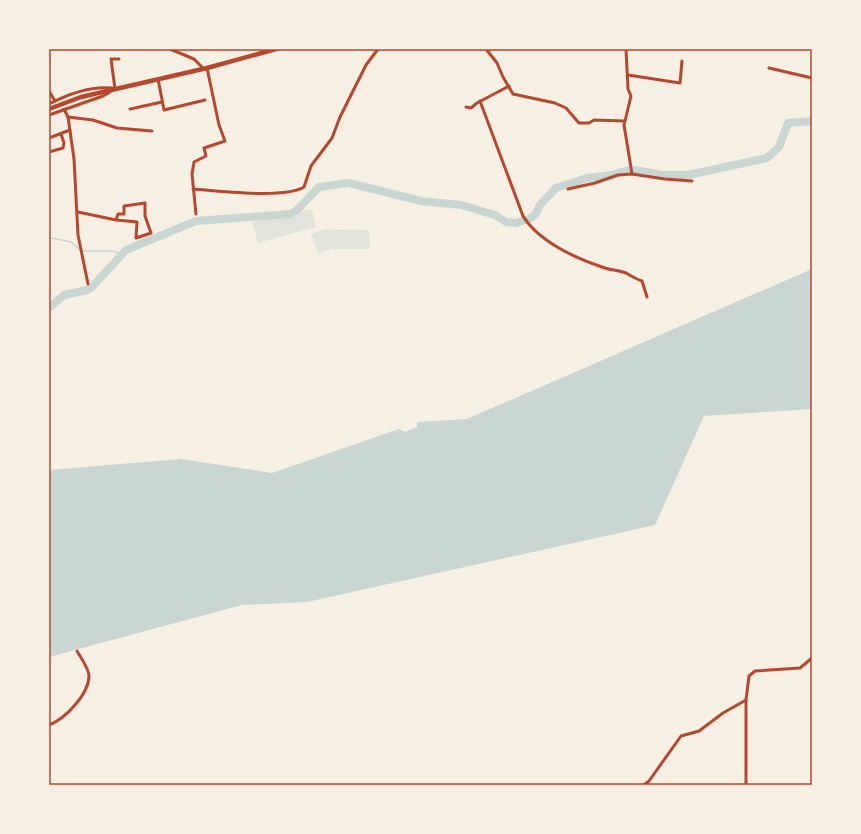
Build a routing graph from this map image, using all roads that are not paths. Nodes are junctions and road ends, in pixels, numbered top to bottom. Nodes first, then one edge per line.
1 (170, 49) edge
2 (276, 49) edge
3 (378, 49) edge
4 (486, 49) edge
5 (626, 49) edge
6 (120, 59) dead end
7 (682, 61) dead end
8 (769, 68) dead end
9 (206, 69) junction
10 (628, 76) junction
11 (812, 78) edge
12 (158, 79) junction
13 (509, 86) junction
14 (116, 89) junction
15 (49, 90) edge
16 (205, 100) dead end
17 (55, 101) junction
18 (480, 101) junction
19 (162, 102) junction
20 (49, 104) edge
21 (466, 107) dead end
22 (49, 109) edge
23 (64, 109) junction
24 (130, 109) dead end
25 (49, 115) edge
26 (68, 117) junction
27 (624, 121) junction
28 (70, 130) junction
29 (152, 131) dead end
30 (61, 134) junction
31 (49, 138) edge
32 (49, 152) edge
33 (632, 174) junction
34 (692, 180) dead end
35 (568, 188) dead end
36 (193, 189) junction
37 (78, 212) junction
38 (196, 214) dead end
39 (116, 220) junction
40 (88, 284) dead end
41 (647, 297) dead end
42 (77, 651) dead end
43 (812, 658) edge
44 (746, 700) junction
45 (49, 725) edge
46 (644, 785) edge
47 (746, 785) edge

1 - 9 street
2 - 9 highway
3 - 36 street
4 - 13 street
5 - 10 street
6 - 14 street
7 - 10 street
8 - 11 street
9 - 12 highway
9 - 36 street
10 - 27 street
12 - 14 highway
12 - 19 street
13 - 18 street
13 - 27 street
14 - 17 street
14 - 22 highway
14 - 23 street
15 - 17 street
16 - 19 street
17 - 20 street
18 - 21 street
18 - 41 street
19 - 24 street
23 - 25 street
23 - 26 street
26 - 28 street
26 - 29 street
27 - 33 street
28 - 30 street
28 - 37 street
30 - 31 street
30 - 32 street
33 - 34 street
33 - 35 street
36 - 38 street
37 - 39 street
37 - 40 street
39 - 39 street
42 - 45 street
43 - 44 street
44 - 46 street
44 - 47 street

